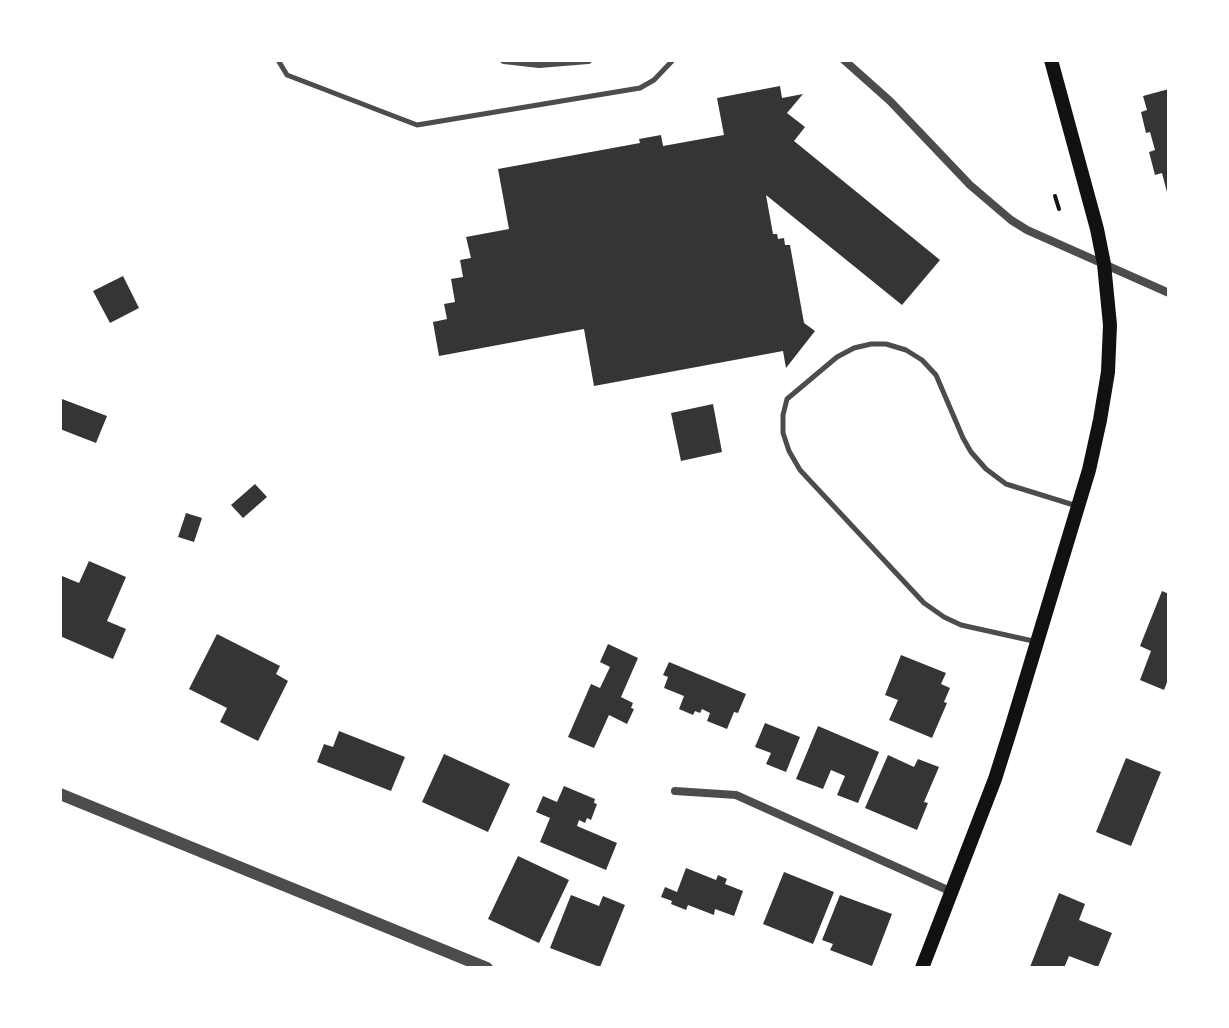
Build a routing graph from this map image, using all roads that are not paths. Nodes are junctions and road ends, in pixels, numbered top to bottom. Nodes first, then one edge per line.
1 (278, 60) edge
2 (504, 60) edge
3 (588, 60) edge
4 (673, 60) edge
5 (844, 60) edge
6 (1051, 60) edge
7 (1104, 264) junction
8 (1169, 293) edge
9 (1078, 506) junction
10 (1037, 642) junction
11 (675, 791) dead end
12 (60, 794) edge
13 (952, 892) junction
14 (487, 968) edge
15 (922, 968) edge

1 - 4 lane
2 - 3 street
5 - 7 street
6 - 7 main road
7 - 8 street
7 - 9 main road
9 - 10 main road
9 - 10 lane
10 - 13 main road
11 - 13 street
12 - 14 street
13 - 15 main road

